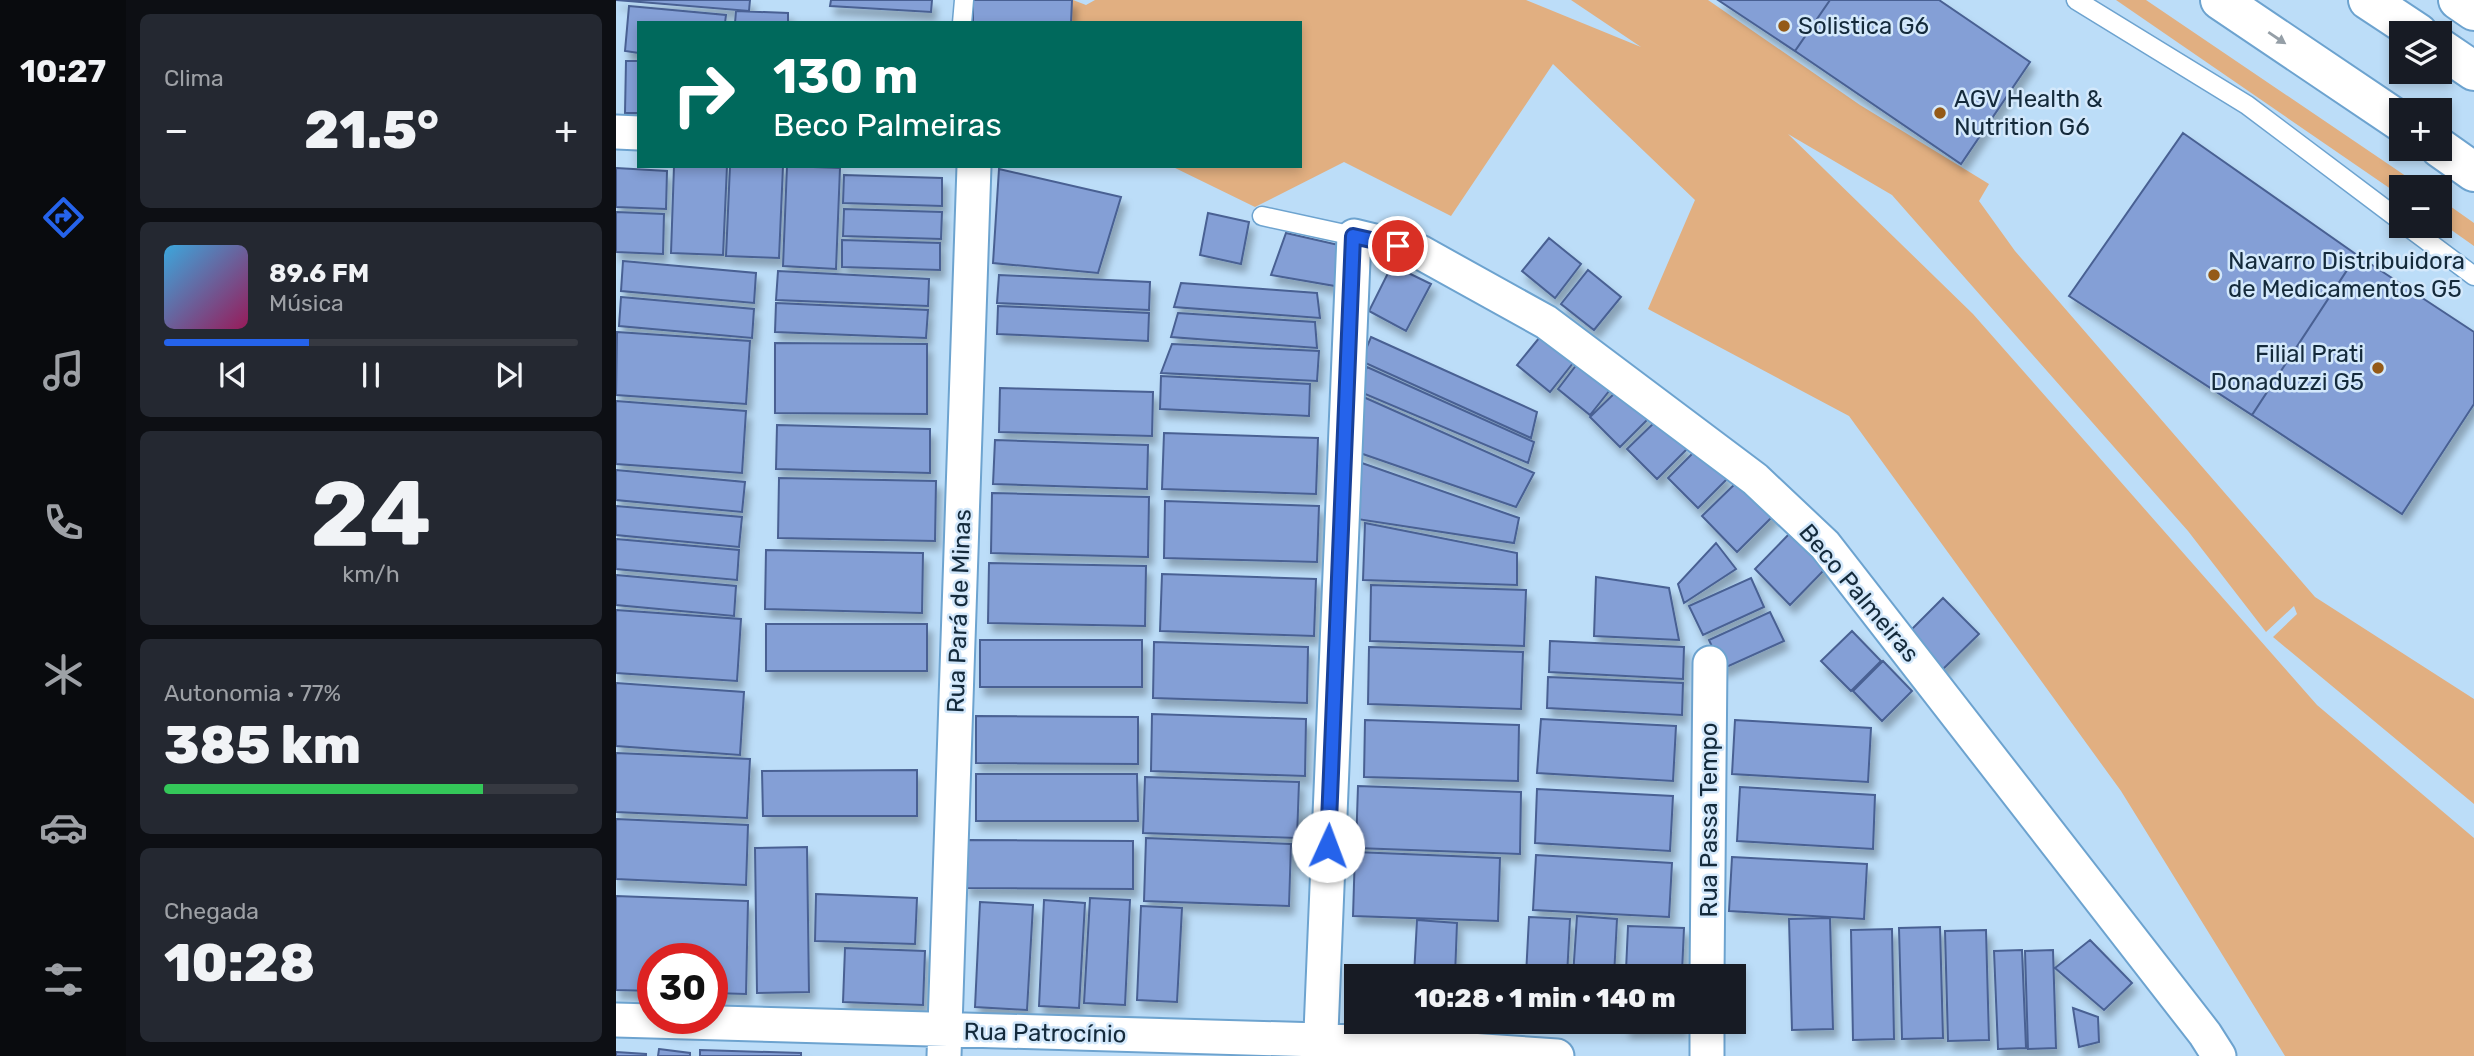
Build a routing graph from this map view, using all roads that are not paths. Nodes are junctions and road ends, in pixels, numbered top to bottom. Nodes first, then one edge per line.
1 (964, 0) edge
2 (2076, 0) edge
3 (2220, 0) edge
4 (2368, 0) edge
5 (2458, 0) edge
6 (2474, 11) edge
7 (962, 21) edge
8 (2400, 21) edge
9 (2452, 56) edge
10 (2474, 71) edge
11 (2389, 114) edge
12 (616, 132) edge
13 (637, 133) edge
14 (2452, 156) edge
15 (974, 168) edge
16 (2474, 172) edge
17 (2389, 212) edge
18 (1262, 216) dead end
19 (1353, 236) junction
20 (2423, 238) edge
21 (2474, 276) edge
22 (1710, 663) dead end
23 (1707, 964) edge
24 (616, 1020) edge
25 (1707, 1034) edge
26 (945, 1043) edge
27 (1320, 1048) edge
28 (1557, 1056) edge
29 (1707, 1056) edge
30 (2219, 1056) edge

1 - 7 lane
2 - 17 lane
3 -> 11 main road
4 - 8 main road
5 - 6 main road
9 - 10 main road
12 - 13 street
14 - 16 main road
15 - 26 street, Rua Pará de Minas
18 - 19 lane
19 - 27 street
19 - 30 street, Beco Palmeiras
20 - 21 lane
22 - 23 street, Rua Passa Tempo
24 - 26 street, Rua Patrocínio
25 - 29 street
26 - 27 street, Rua Patrocínio
27 - 28 street, Rua Patrocínio

